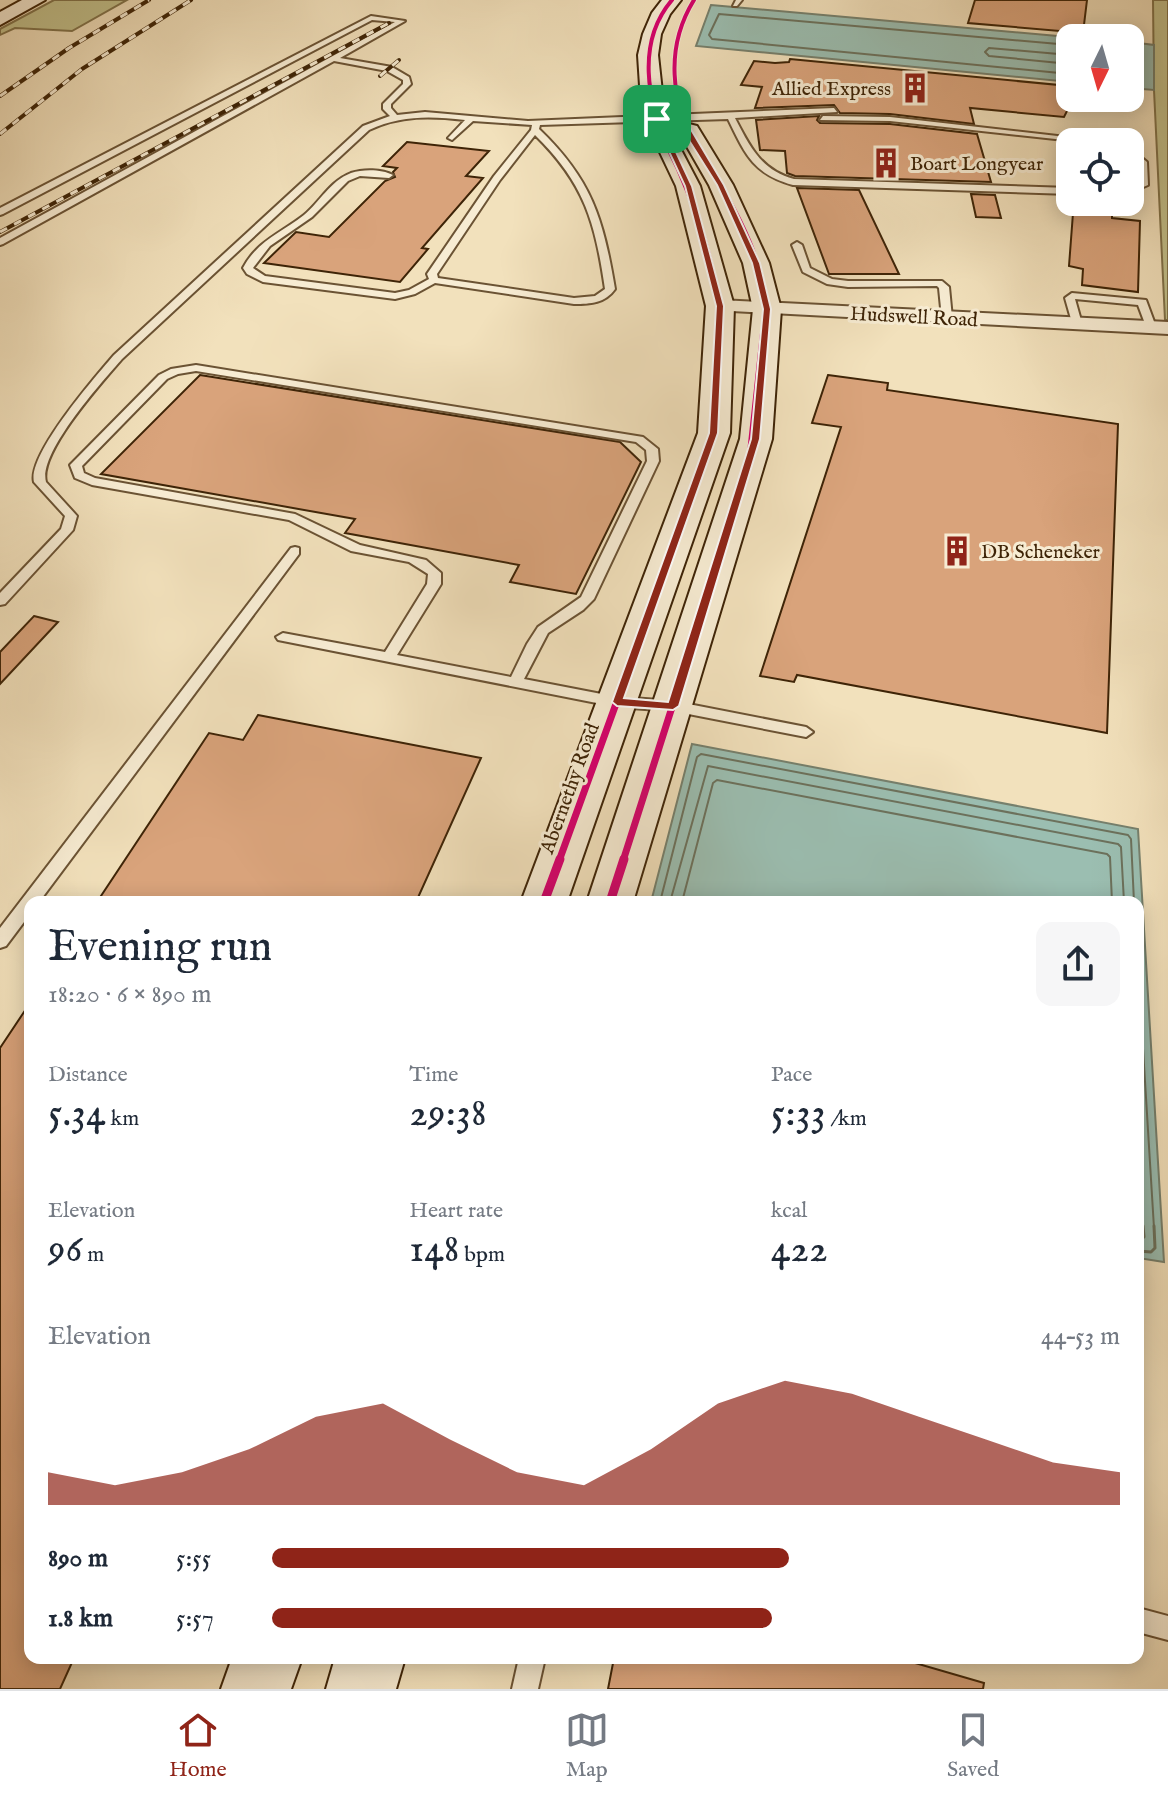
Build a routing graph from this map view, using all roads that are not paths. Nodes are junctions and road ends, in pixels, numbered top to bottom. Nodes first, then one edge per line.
1 (36, 0) edge
2 (677, 7) edge
3 (0, 19) edge
4 (333, 59) junction
5 (834, 110) dead end
6 (394, 116) junction
7 (670, 118) junction
8 (470, 119) junction
9 (732, 119) junction
10 (536, 126) junction
11 (1056, 137) edge
12 (452, 138) dead end
13 (389, 175) dead end
14 (477, 186) dead end
15 (492, 187) junction
16 (1056, 191) edge
17 (0, 212) edge
18 (0, 242) edge
19 (797, 245) dead end
20 (434, 280) junction
21 (720, 306) junction
22 (767, 309) junction
23 (947, 318) junction
24 (1077, 324) junction
25 (1162, 329) edge
26 (295, 551) dead end
27 (0, 601) edge
28 (283, 637) dead end
29 (389, 657) junction
30 (516, 682) junction
31 (617, 702) junction
32 (673, 706) junction
33 (806, 732) dead end
34 (34, 896) edge
35 (546, 896) edge
36 (612, 896) edge
37 (24, 909) edge
38 (0, 941) edge
39 (1144, 1622) edge
40 (1166, 1628) dead end
41 (265, 1664) edge
42 (368, 1664) edge
43 (531, 1664) edge
44 (256, 1689) edge
45 (361, 1689) edge
46 (525, 1689) edge

1 - 3 main road
2 - 7 main road, Abernethy Road
4 - 6 lane
4 - 17 lane
4 - 18 lane
5 - 9 lane
6 - 8 lane
6 - 27 lane
7 - 9 lane
7 - 10 lane
7 - 21 main road, Abernethy Road
7 - 22 main road, Abernethy Road
8 - 10 lane
8 - 12 lane
9 - 11 lane
9 - 16 lane
10 - 15 lane
10 - 20 lane
13 - 20 lane
14 - 15 lane
15 - 20 lane
19 - 23 lane
21 - 22 street, Hudswell Road
21 - 31 main road, Abernethy Road
22 - 23 street, Hudswell Road
22 - 32 main road, Abernethy Road
23 - 24 street, Hudswell Road
24 - 25 street, Hudswell Road
24 - 25 lane
26 - 34 lane
28 - 29 lane
29 - 30 lane
29 - 30 lane
30 - 31 lane
31 - 32 lane
31 - 35 main road, Abernethy Road
32 - 33 lane
32 - 36 main road, Abernethy Road
37 - 38 lane
39 - 40 lane
41 - 44 main road
42 - 45 main road
43 - 46 lane

